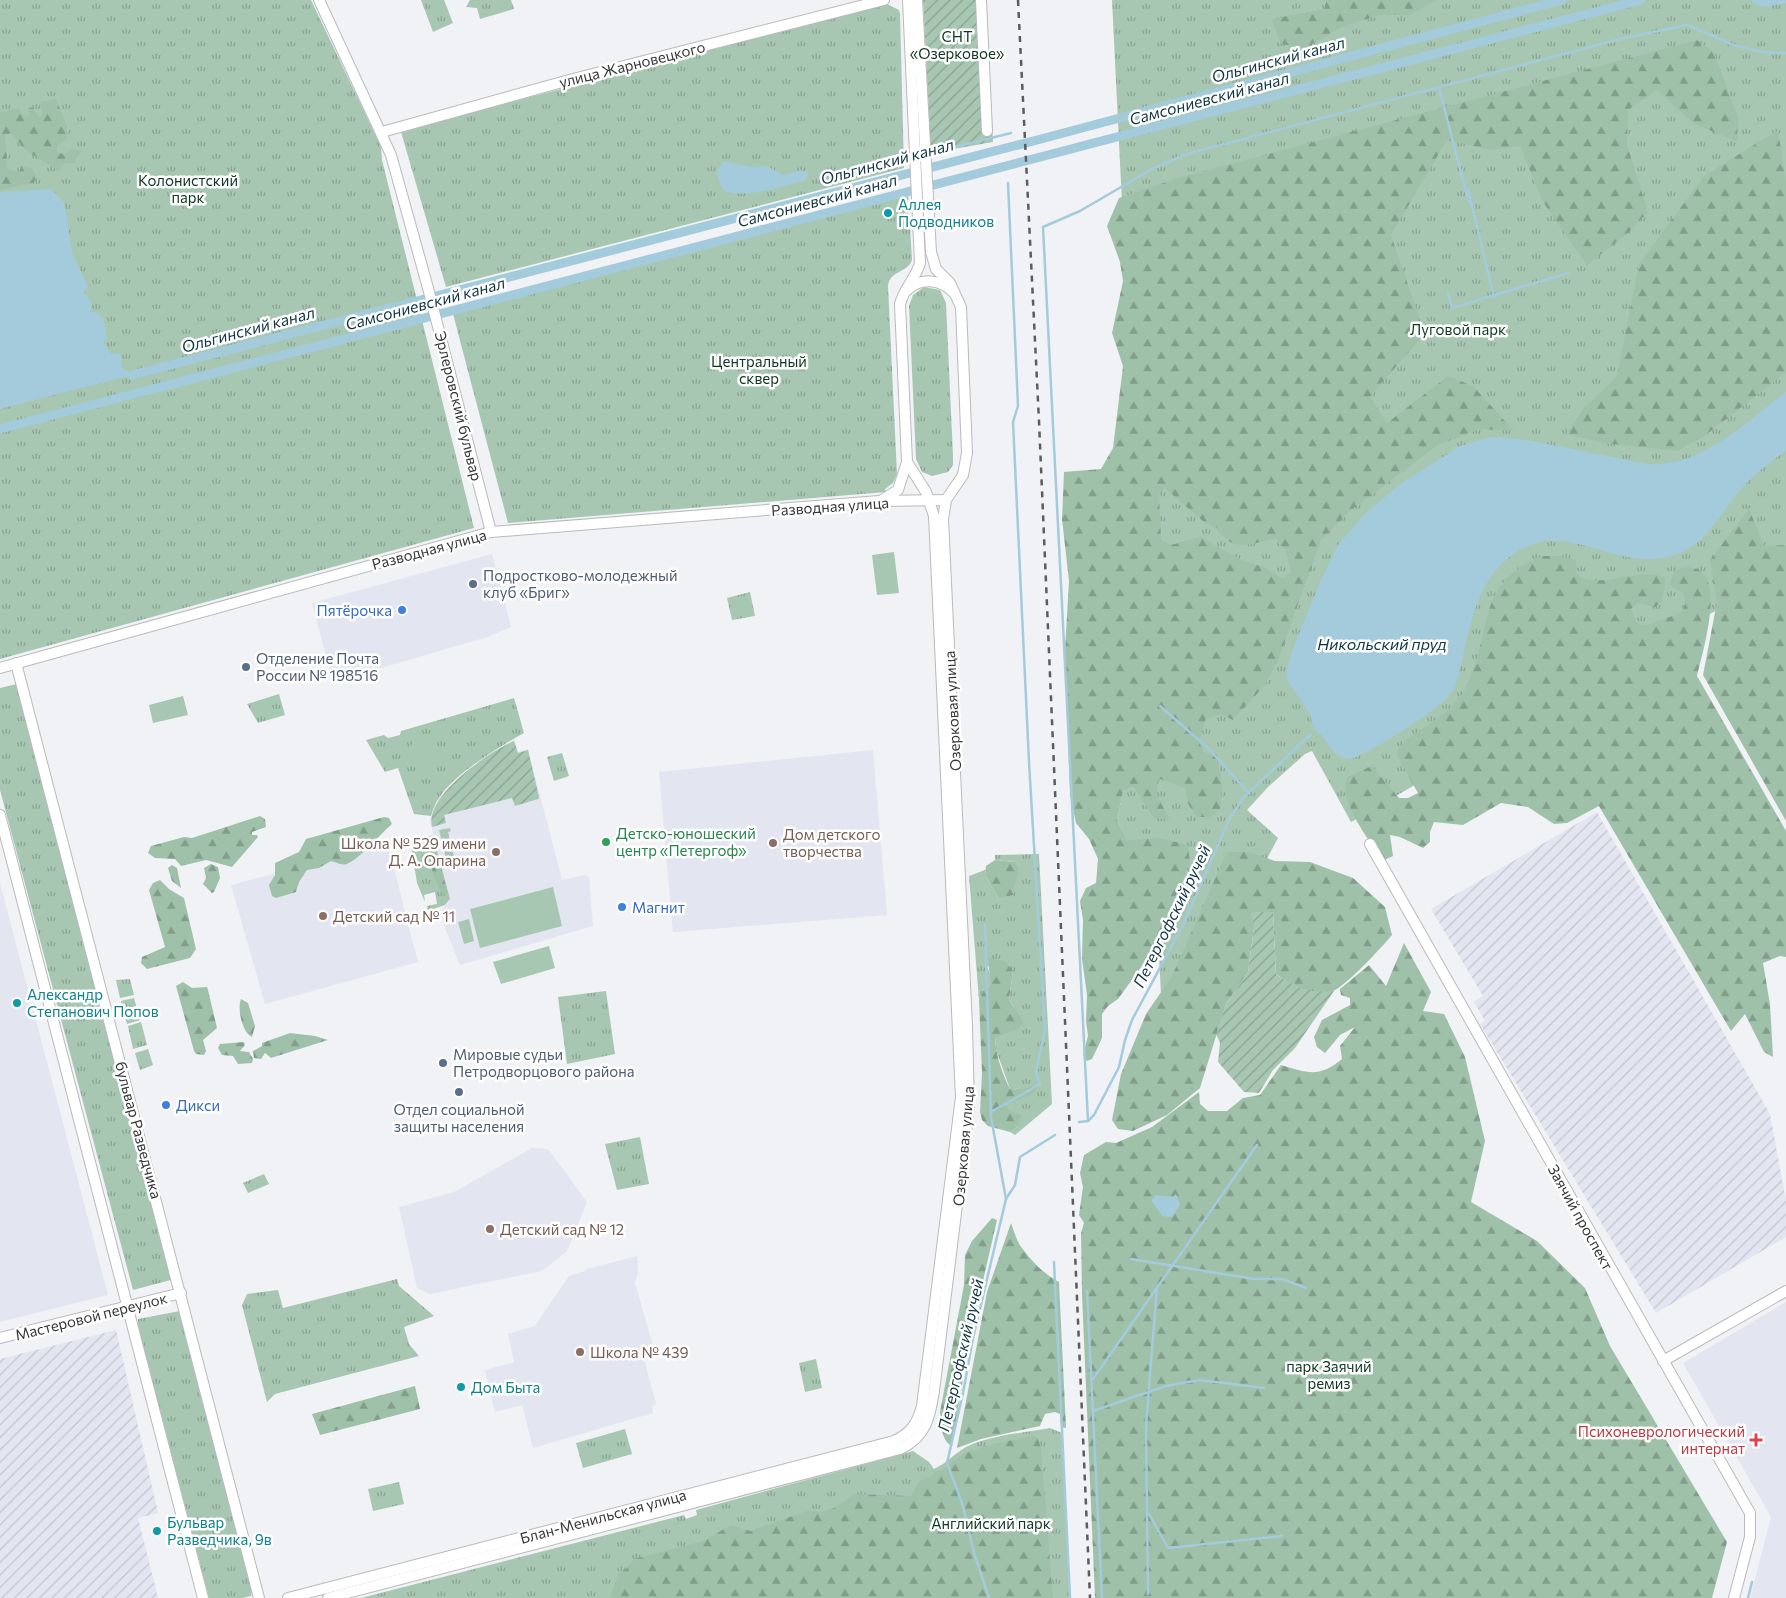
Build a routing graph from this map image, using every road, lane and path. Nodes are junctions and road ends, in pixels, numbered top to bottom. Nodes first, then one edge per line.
1 (319, 0) edge
2 (884, 0) edge
3 (908, 0) edge
4 (917, 0) edge
5 (981, 0) edge
6 (987, 131) dead end
7 (382, 132) junction
8 (921, 158) junction
9 (923, 202) junction
10 (902, 294) junction
11 (958, 298) junction
12 (907, 462) junction
13 (930, 500) junction
14 (946, 500) junction
15 (878, 501) junction
16 (491, 532) junction
17 (16, 663) junction
18 (0, 668) edge
19 (0, 815) edge
20 (1370, 844) dead end
21 (1786, 1291) edge
22 (181, 1293) junction
23 (128, 1306) junction
24 (0, 1338) edge
25 (1663, 1362) junction
26 (918, 1430) junction
27 (203, 1598) edge
28 (259, 1598) edge
29 (288, 1598) edge
30 (328, 1598) edge
31 (1734, 1598) edge

1 - 7 street, Эрлеровский бульвар
2 - 7 street, улица Жарновецкого
3 - 8 street, Озерковая улица
4 - 8 street, Озерковая улица
5 - 6 street
7 - 16 street, Эрлеровский бульвар
8 - 9 street, Озерковая улица
9 - 10 street, Озерковая улица
9 - 11 street, Озерковая улица
10 - 11 street
10 - 12 street, Озерковая улица
11 - 14 street, Озерковая улица
12 - 13 street, Озерковая улица
12 - 15 street, Озерковая улица
13 - 14 street, Разводная улица
13 - 15 street, Разводная улица
13 - 26 street, Озерковая улица
14 - 26 street, Озерковая улица
15 - 16 street, Разводная улица
16 - 17 street, Разводная улица
17 - 18 street, Разводная улица
17 - 22 street, бульвар Разведчика
19 - 23 street
20 - 25 street, Заячий проспект
21 - 25 street
22 - 23 street, Мастеровой переулок
22 - 28 street, бульвар Разведчика
23 - 24 street, Мастеровой переулок
23 - 27 street
25 - 31 street, Заячий проспект
26 - 29 street, Блан-Менильская улица
26 - 30 street, Блан-Менильская улица

